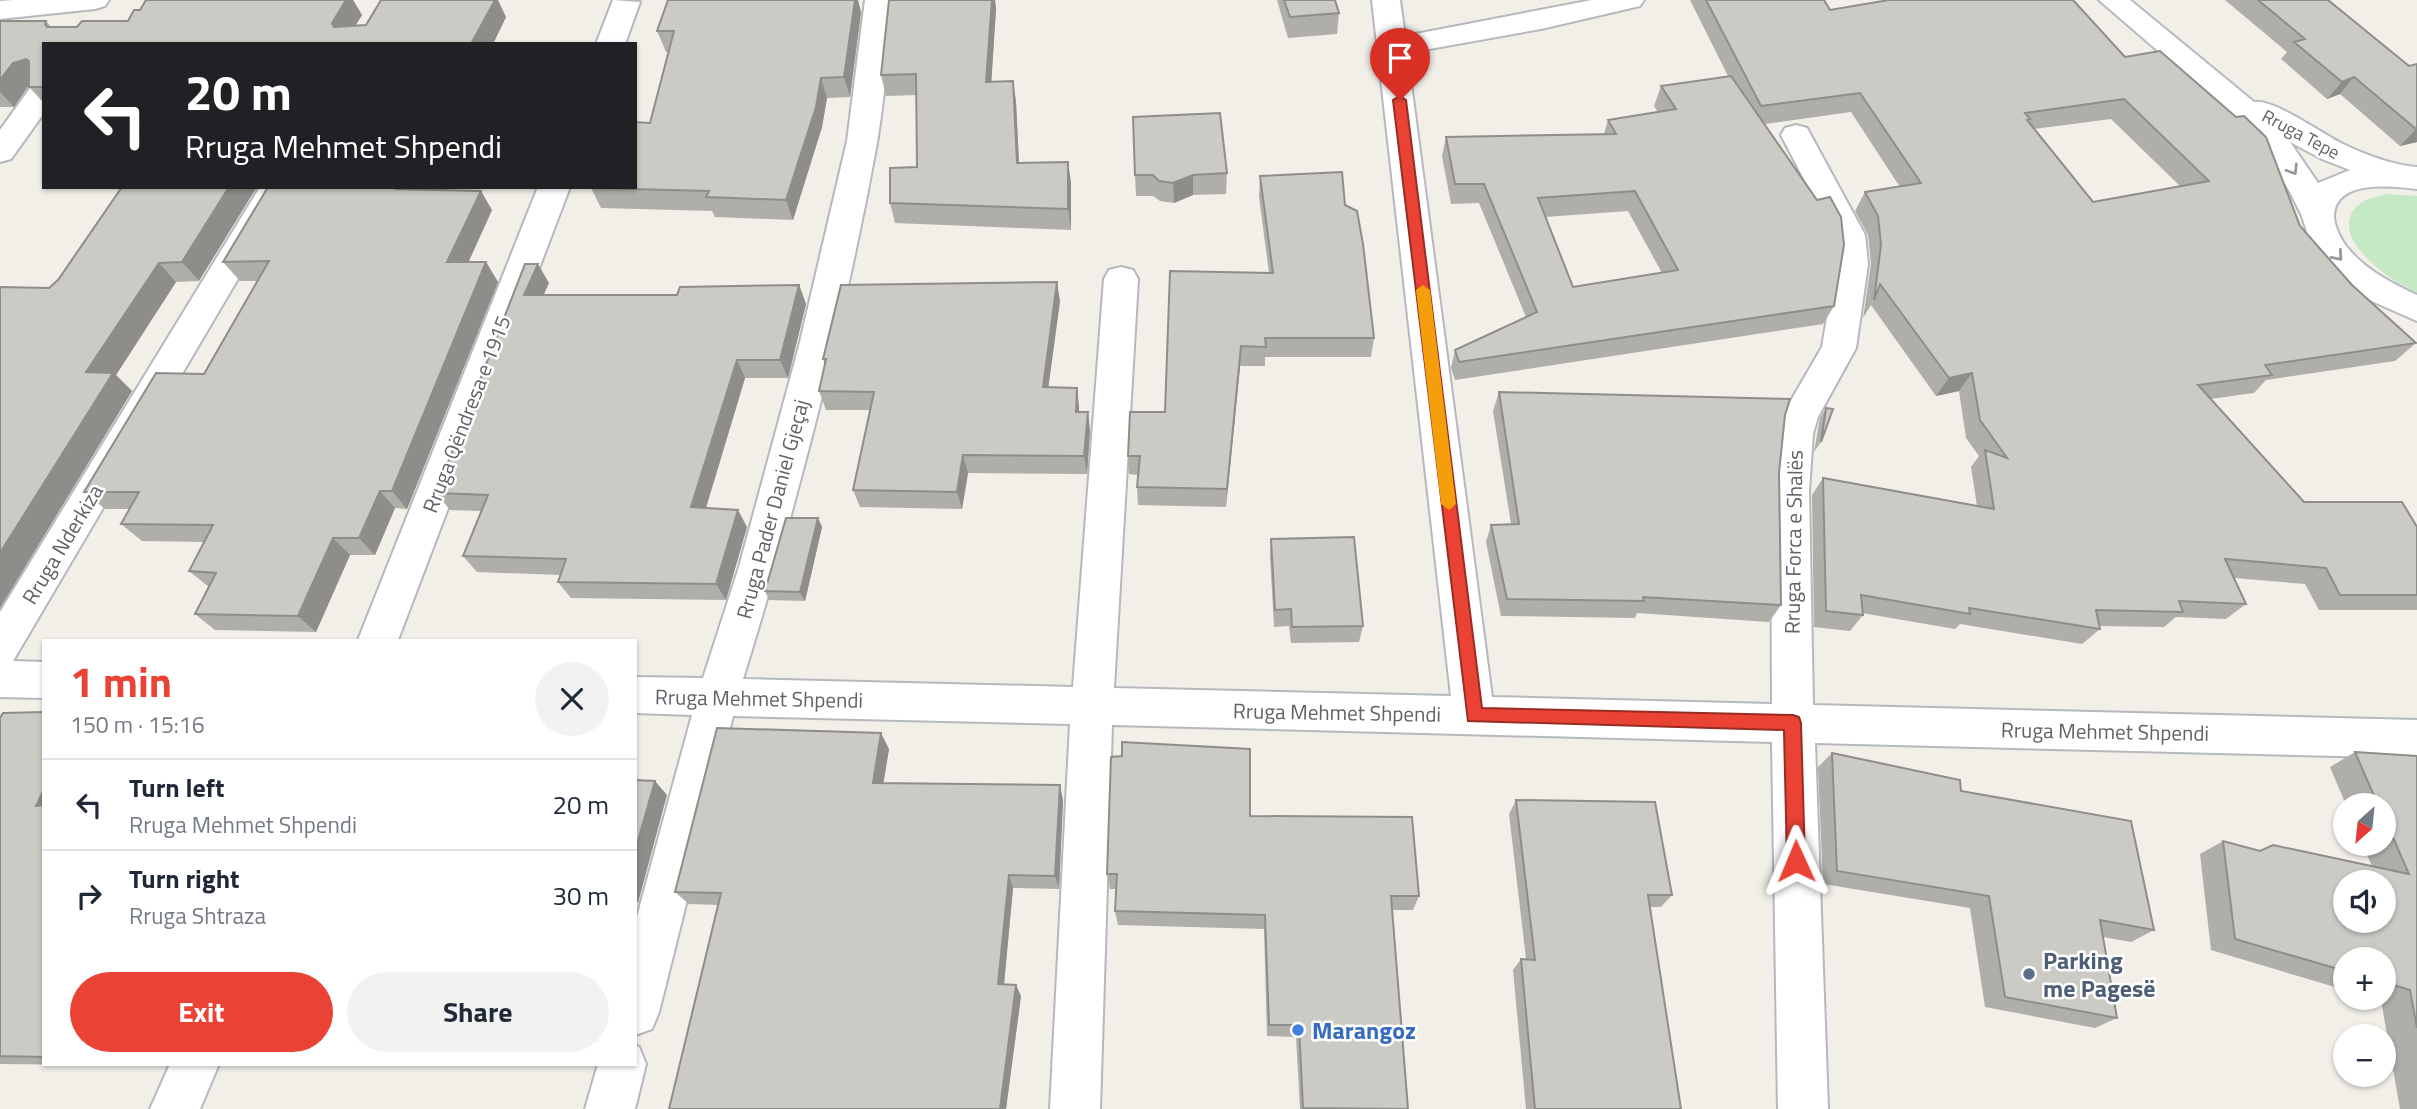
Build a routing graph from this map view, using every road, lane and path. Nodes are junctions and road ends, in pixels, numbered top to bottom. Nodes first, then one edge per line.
1 (879, 0) edge
2 (1386, 0) edge
3 (1630, 0) edge
4 (2112, 0) edge
5 (626, 2) dead end
6 (100, 7) edge
7 (0, 10) edge
8 (611, 42) edge
9 (1393, 47) junction
10 (2215, 84) junction
11 (42, 94) edge
12 (1796, 135) dead end
13 (0, 152) edge
14 (2404, 176) edge
15 (274, 189) edge
16 (553, 189) edge
17 (2318, 216) junction
18 (1121, 279) dead end
19 (2417, 309) edge
20 (378, 639) edge
21 (0, 648) edge
22 (0, 679) edge
23 (42, 680) edge
24 (637, 695) edge
25 (717, 697) junction
26 (1092, 706) junction
27 (1474, 715) junction
28 (1793, 723) junction
29 (2417, 738) edge
30 (637, 1004) edge
31 (194, 1066) edge
32 (621, 1066) edge
33 (175, 1109) edge
34 (610, 1109) edge
35 (1075, 1109) edge
36 (1803, 1109) edge

1 - 25 street, Rruga Pader Daniel Gjeçaj
2 - 9 street
3 - 9 street
4 - 10 street, Rruga Tepe
5 - 8 street
6 - 7 street
9 - 27 street
10 - 14 street, Rruga Tepe
10 -> 17 street, Rruga Tepe
11 - 13 street
12 - 28 street, Rruga Forca e Shalës
14 - 17 street, Rruga Tepe
15 - 21 street, Rruga Nderkiza
16 - 20 street, Rruga Qëndresa e 1915
17 -> 19 street, Rruga Tepe
18 - 26 street
22 - 23 street
24 - 25 street, Rruga Mehmet Shpendi
25 - 26 street, Rruga Mehmet Shpendi
25 - 30 street, Rruga Pader Daniel Gjeçaj
26 - 27 street, Rruga Mehmet Shpendi
26 - 35 street
27 - 28 street, Rruga Mehmet Shpendi
28 - 29 street, Rruga Mehmet Shpendi
28 - 36 street
31 - 33 street
32 - 34 street

